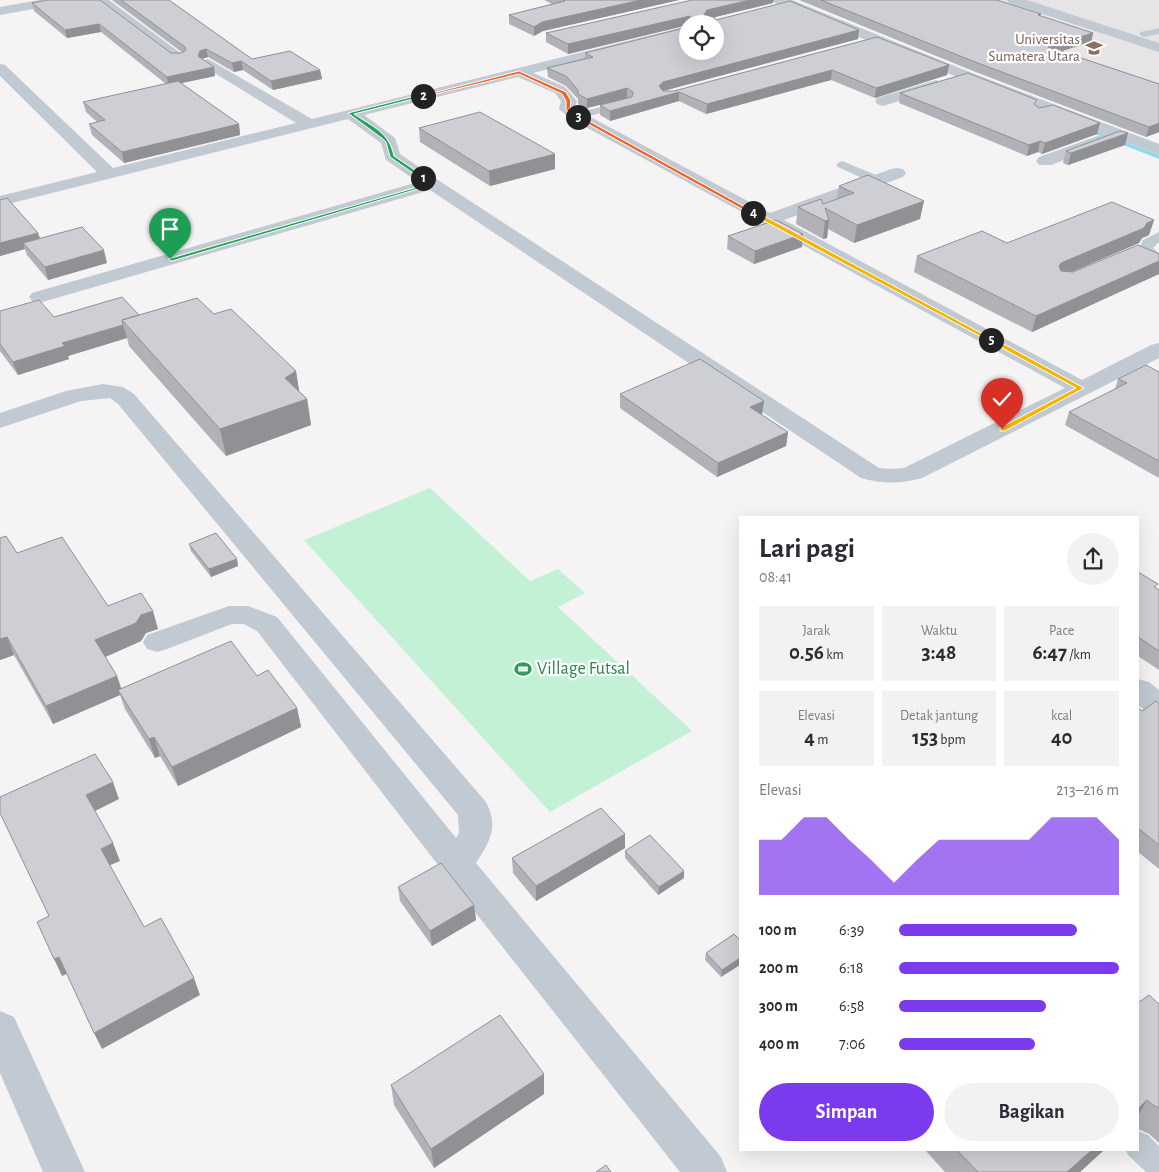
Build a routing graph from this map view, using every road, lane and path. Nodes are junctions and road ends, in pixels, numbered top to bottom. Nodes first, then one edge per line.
1 (61, 0) edge
2 (101, 0) edge
3 (1014, 0) edge
4 (1041, 0) edge
5 (781, 5) edge
6 (0, 11) edge
7 (1159, 30) edge
8 (679, 32) edge
9 (1144, 34) junction
10 (1159, 39) edge
11 (1159, 48) edge
12 (179, 57) edge
13 (208, 63) edge
14 (0, 68) edge
15 (519, 72) junction
16 (963, 77) junction
17 (883, 101) edge
18 (627, 103) edge
19 (350, 113) junction
20 (577, 116) junction
21 (310, 124) junction
22 (1110, 136) junction
23 (1159, 150) edge
24 (1045, 161) dead end
25 (842, 164) dead end
26 (897, 173) dead end
27 (110, 175) junction
28 (876, 180) junction
29 (432, 184) junction
30 (0, 201) edge
31 (767, 220) junction
32 (1159, 236) edge
33 (1159, 258) edge
34 (39, 297) dead end
35 (1159, 350) edge
36 (1081, 388) junction
37 (0, 421) edge
38 (157, 642) dead end
39 (1139, 691) edge
40 (1159, 705) edge
41 (457, 864) junction
42 (0, 1029) edge
43 (1139, 1146) edge
44 (1159, 1165) edge
45 (64, 1172) edge
46 (706, 1172) edge

1 - 6 street
2 - 12 street
3 - 11 street
4 - 9 street
5 - 16 street
7 - 9 lane
8 - 15 street
9 - 10 street
13 - 21 street
14 - 27 street
15 - 19 street
15 - 20 street
16 - 17 street
16 - 22 street
18 - 20 lane
19 - 21 street
19 - 29 street
20 - 31 street
21 - 27 street
22 - 23 street
22 - 24 street
25 - 28 lane
26 - 28 street
27 - 30 street
28 - 31 street
29 - 34 street
29 - 36 street
31 - 36 street
32 - 33 lane
35 - 36 street
37 - 41 street
38 - 41 street
39 - 40 street
41 - 46 street
42 - 45 street
43 - 44 lane

